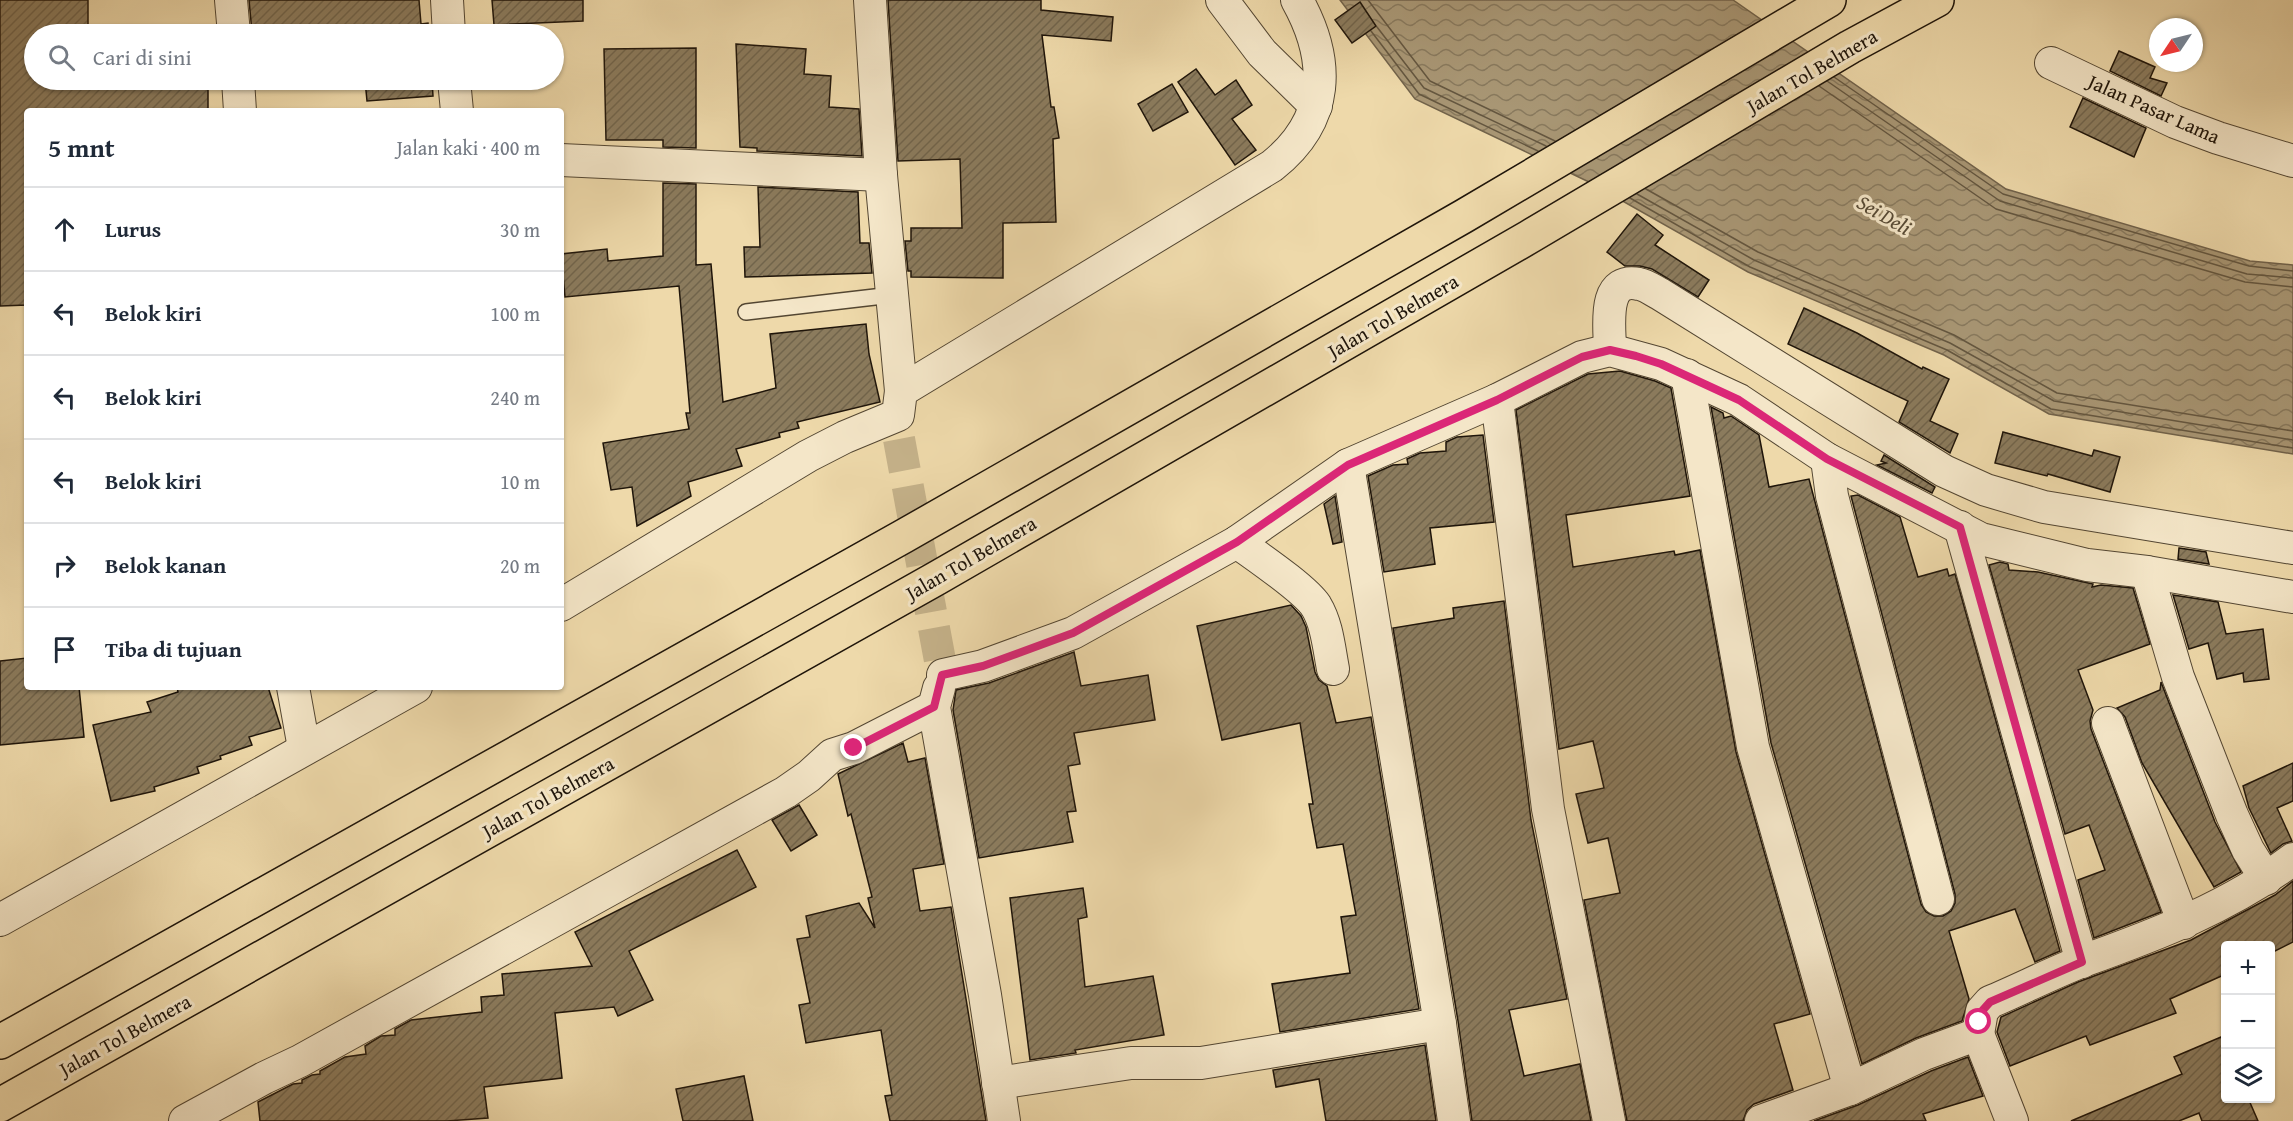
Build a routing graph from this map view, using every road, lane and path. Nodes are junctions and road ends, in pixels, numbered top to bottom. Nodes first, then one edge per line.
1 (231, 0) edge
2 (447, 0) edge
3 (870, 0) edge
4 (1222, 0) edge
5 (1297, 0) edge
6 (1937, 0) edge
7 (1827, 1) edge
8 (233, 24) edge
9 (448, 24) edge
10 (2051, 63) dead end
11 (239, 90) edge
12 (455, 90) edge
13 (1316, 106) junction
14 (240, 108) edge
15 (457, 108) edge
16 (564, 160) edge
17 (2293, 161) edge
18 (881, 175) junction
19 (892, 295) junction
20 (746, 312) dead end
21 (1610, 350) junction
22 (1687, 375) junction
23 (1497, 400) junction
24 (899, 415) junction
25 (1827, 459) junction
26 (1348, 465) junction
27 (1960, 527) junction
28 (1237, 542) junction
29 (2293, 549) edge
30 (2147, 572) junction
31 (2293, 597) edge
32 (564, 604) edge
33 (1333, 669) dead end
34 (293, 690) edge
35 (410, 690) edge
36 (934, 707) junction
37 (2108, 723) dead end
38 (304, 748) junction
39 (2293, 859) edge
40 (2266, 879) junction
41 (1938, 899) dead end
42 (0, 920) edge
43 (2184, 923) junction
44 (2082, 962) junction
45 (1440, 1024) junction
46 (1978, 1034) junction
47 (0, 1042) edge
48 (998, 1083) junction
49 (1850, 1089) junction
50 (0, 1106) edge
51 (185, 1121) edge
52 (1004, 1121) edge
53 (1454, 1121) edge
54 (1610, 1121) edge
55 (1761, 1121) edge
56 (2012, 1121) edge

1 - 8 street
2 - 9 street
3 - 18 street
4 - 13 street
5 - 13 street
6 - 50 highway, Jalan Tol Belmera
7 - 47 highway
10 - 17 street, Jalan Pasar Lama
11 - 14 street
12 - 15 street
13 - 24 street
16 - 18 street
18 - 19 street
19 - 20 lane
19 - 24 street
21 - 22 street
21 - 23 street
21 - 29 street
22 - 25 street
22 - 49 street
23 - 26 street
23 - 54 street
24 - 32 street
25 - 27 street
25 - 41 street
26 - 28 street
26 - 45 street
27 - 30 street
27 - 44 street
28 - 33 street
28 - 36 street
30 - 31 street
30 - 40 street
34 - 38 street
35 - 38 street
36 - 48 street
36 - 51 street
37 - 43 street
38 - 42 street
39 - 40 street
40 - 43 street
43 - 44 street
44 - 46 street
45 - 48 street
45 - 53 street
46 - 49 street
46 - 56 street
48 - 52 street
49 - 55 street

